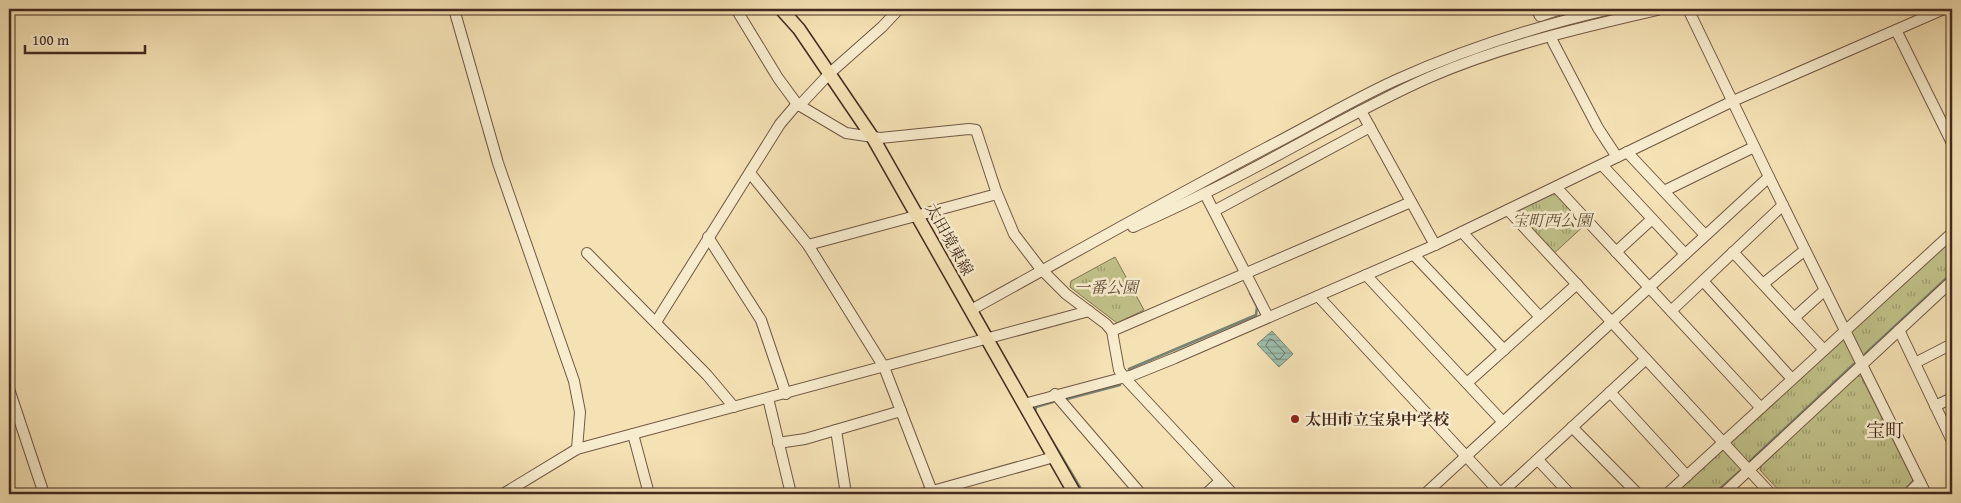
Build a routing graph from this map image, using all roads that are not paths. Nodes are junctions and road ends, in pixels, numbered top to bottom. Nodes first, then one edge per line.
1 (454, 9) edge
2 (736, 9) edge
3 (781, 9) edge
4 (898, 9) edge
5 (1536, 9) edge
6 (1561, 9) edge
7 (1611, 9) edge
8 (1661, 9) edge
9 (1688, 9) edge
10 (1944, 9) edge
11 (1924, 13) edge
12 (1896, 30) junction
13 (1553, 42) dead end
14 (830, 74) junction
15 (1732, 101) junction
16 (798, 105) junction
17 (1361, 111) junction
18 (1370, 127) junction
19 (873, 138) junction
20 (1952, 143) edge
21 (1754, 147) junction
22 (1622, 155) junction
23 (1602, 164) junction
24 (750, 173) junction
25 (1769, 177) junction
26 (1556, 187) junction
27 (1664, 191) junction
28 (997, 194) junction
29 (1205, 194) junction
30 (1410, 202) junction
31 (1783, 205) junction
32 (1508, 210) junction
33 (1214, 211) junction
34 (918, 216) junction
35 (1652, 219) junction
36 (1462, 232) junction
37 (1952, 233) edge
38 (1705, 235) junction
39 (708, 238) junction
40 (808, 245) junction
41 (1434, 245) junction
42 (1805, 250) junction
43 (1616, 252) junction
44 (1733, 252) junction
45 (587, 253) dead end
46 (1685, 254) junction
47 (1414, 255) junction
48 (1046, 268) junction
49 (1246, 272) junction
50 (1366, 275) junction
51 (1702, 281) junction
52 (1952, 281) edge
53 (1576, 284) junction
54 (1763, 284) junction
55 (1648, 288) junction
56 (1825, 290) junction
57 (1318, 296) junction
58 (971, 310) junction
59 (1089, 311) junction
60 (1670, 311) junction
61 (1268, 317) junction
62 (1540, 317) junction
63 (1794, 318) junction
64 (1612, 321) junction
65 (656, 322) junction
66 (1899, 330) junction
67 (1112, 331) junction
68 (1846, 332) junction
69 (988, 339) junction
70 (1952, 344) edge
71 (1504, 350) junction
72 (1824, 350) junction
73 (1646, 359) junction
74 (1915, 363) junction
75 (1862, 364) junction
76 (884, 367) junction
77 (1124, 377) junction
78 (1792, 380) junction
79 (1467, 384) junction
80 (9, 389) edge
81 (1610, 392) junction
82 (786, 394) junction
83 (1055, 394) junction
84 (768, 398) junction
85 (1952, 398) edge
86 (1024, 404) junction
87 (1936, 406) junction
88 (734, 407) junction
89 (1761, 408) junction
90 (901, 411) junction
91 (1503, 422) junction
92 (1572, 427) junction
93 (836, 430) junction
94 (633, 434) junction
95 (1952, 441) edge
96 (1724, 442) junction
97 (778, 443) junction
98 (577, 449) junction
99 (1466, 456) junction
100 (1054, 457) junction
101 (1538, 460) junction
102 (1749, 470) junction
103 (1687, 476) junction
104 (1220, 481) junction
105 (1920, 482) junction
106 (929, 493) edge
107 (44, 494) edge
108 (503, 494) edge
109 (649, 494) edge
110 (791, 494) edge
111 (846, 494) edge
112 (1075, 494) edge
113 (1141, 494) edge
114 (1206, 494) edge
115 (1233, 494) edge
116 (1425, 494) edge
117 (1501, 494) edge
118 (1570, 494) edge
119 (1638, 494) edge
120 (1667, 494) edge
121 (1723, 494) edge
122 (1771, 494) edge
123 (1908, 494) edge
124 (1926, 494) edge

1 - 98 street
2 - 16 street
3 - 14 main road, 太田境東線
4 - 14 street
5 - 6 street
7 - 48 street
8 - 17 street
9 - 15 street
10 - 11 street
11 - 12 street
12 - 15 street
12 - 20 street
13 - 22 street
14 - 16 street
14 - 19 main road, 太田境東線
15 - 21 street
15 - 22 street
16 - 19 street
16 - 24 street
17 - 18 street
17 - 29 street
18 - 30 street
18 - 33 street
19 - 28 street
19 - 34 main road, 太田境東線
21 - 25 street
21 - 27 street
22 - 23 street
22 - 27 street
23 - 26 street
23 - 35 street
24 - 39 street
24 - 40 street
25 - 31 street
25 - 38 street
26 - 32 street
26 - 43 street
27 - 38 street
28 - 34 street
28 - 48 street
29 - 33 street
29 - 48 street
30 - 41 street
30 - 49 street
31 - 42 street
31 - 44 street
32 - 36 street
32 - 53 street
33 - 49 street
34 - 40 street
34 - 58 main road, 太田境東線
35 - 43 street
35 - 46 street
36 - 41 street
36 - 62 street
37 - 68 street
38 - 46 street
39 - 65 street
39 - 82 street
40 - 76 street
41 - 47 street
42 - 54 street
42 - 56 street
43 - 55 street
44 - 51 street
44 - 54 street
45 - 65 street
46 - 55 street
47 - 50 street
47 - 71 street
48 - 58 street
48 - 59 street
49 - 61 street
49 - 67 street
50 - 57 street
50 - 79 street
51 - 60 street
51 - 78 street
52 - 66 street
53 - 62 street
53 - 64 street
54 - 63 street
55 - 60 street
55 - 64 street
56 - 63 street
56 - 68 street
57 - 61 street
57 - 99 street
58 - 69 main road, 太田境東線
59 - 67 street
59 - 69 street
60 - 89 street
61 - 77 street
62 - 71 street
63 - 72 street
64 - 73 street
64 - 91 street
65 - 88 street
66 - 74 street
66 - 75 street
67 - 77 street
68 - 72 street
68 - 75 street
69 - 76 street
69 - 86 main road, 太田境東線
70 - 74 street
71 - 79 street
72 - 78 street
73 - 81 street
73 - 96 street
74 - 87 street
75 - 102 street
75 - 105 street
76 - 82 street
76 - 90 street
77 - 83 street
77 - 104 street
78 - 89 street
79 - 91 street
80 - 107 street
81 - 92 street
81 - 103 street
82 - 84 street
83 - 86 street
83 - 113 street
84 - 88 street
84 - 97 street
85 - 87 street
86 - 100 main road, 太田境東線
87 - 95 street
88 - 94 street
89 - 96 street
90 - 93 street
90 - 106 street
91 - 99 street
92 - 101 street
92 - 119 street
93 - 97 street
93 - 111 street
94 - 98 street
94 - 109 street
96 - 102 street
96 - 103 street
97 - 110 street
98 - 108 street
99 - 116 street
99 - 117 street
100 - 106 street
100 - 112 main road, 太田境東線
101 - 117 street
101 - 118 street
102 - 121 street
102 - 122 street
103 - 120 street
104 - 114 street
104 - 115 street
105 - 123 street
105 - 124 street

